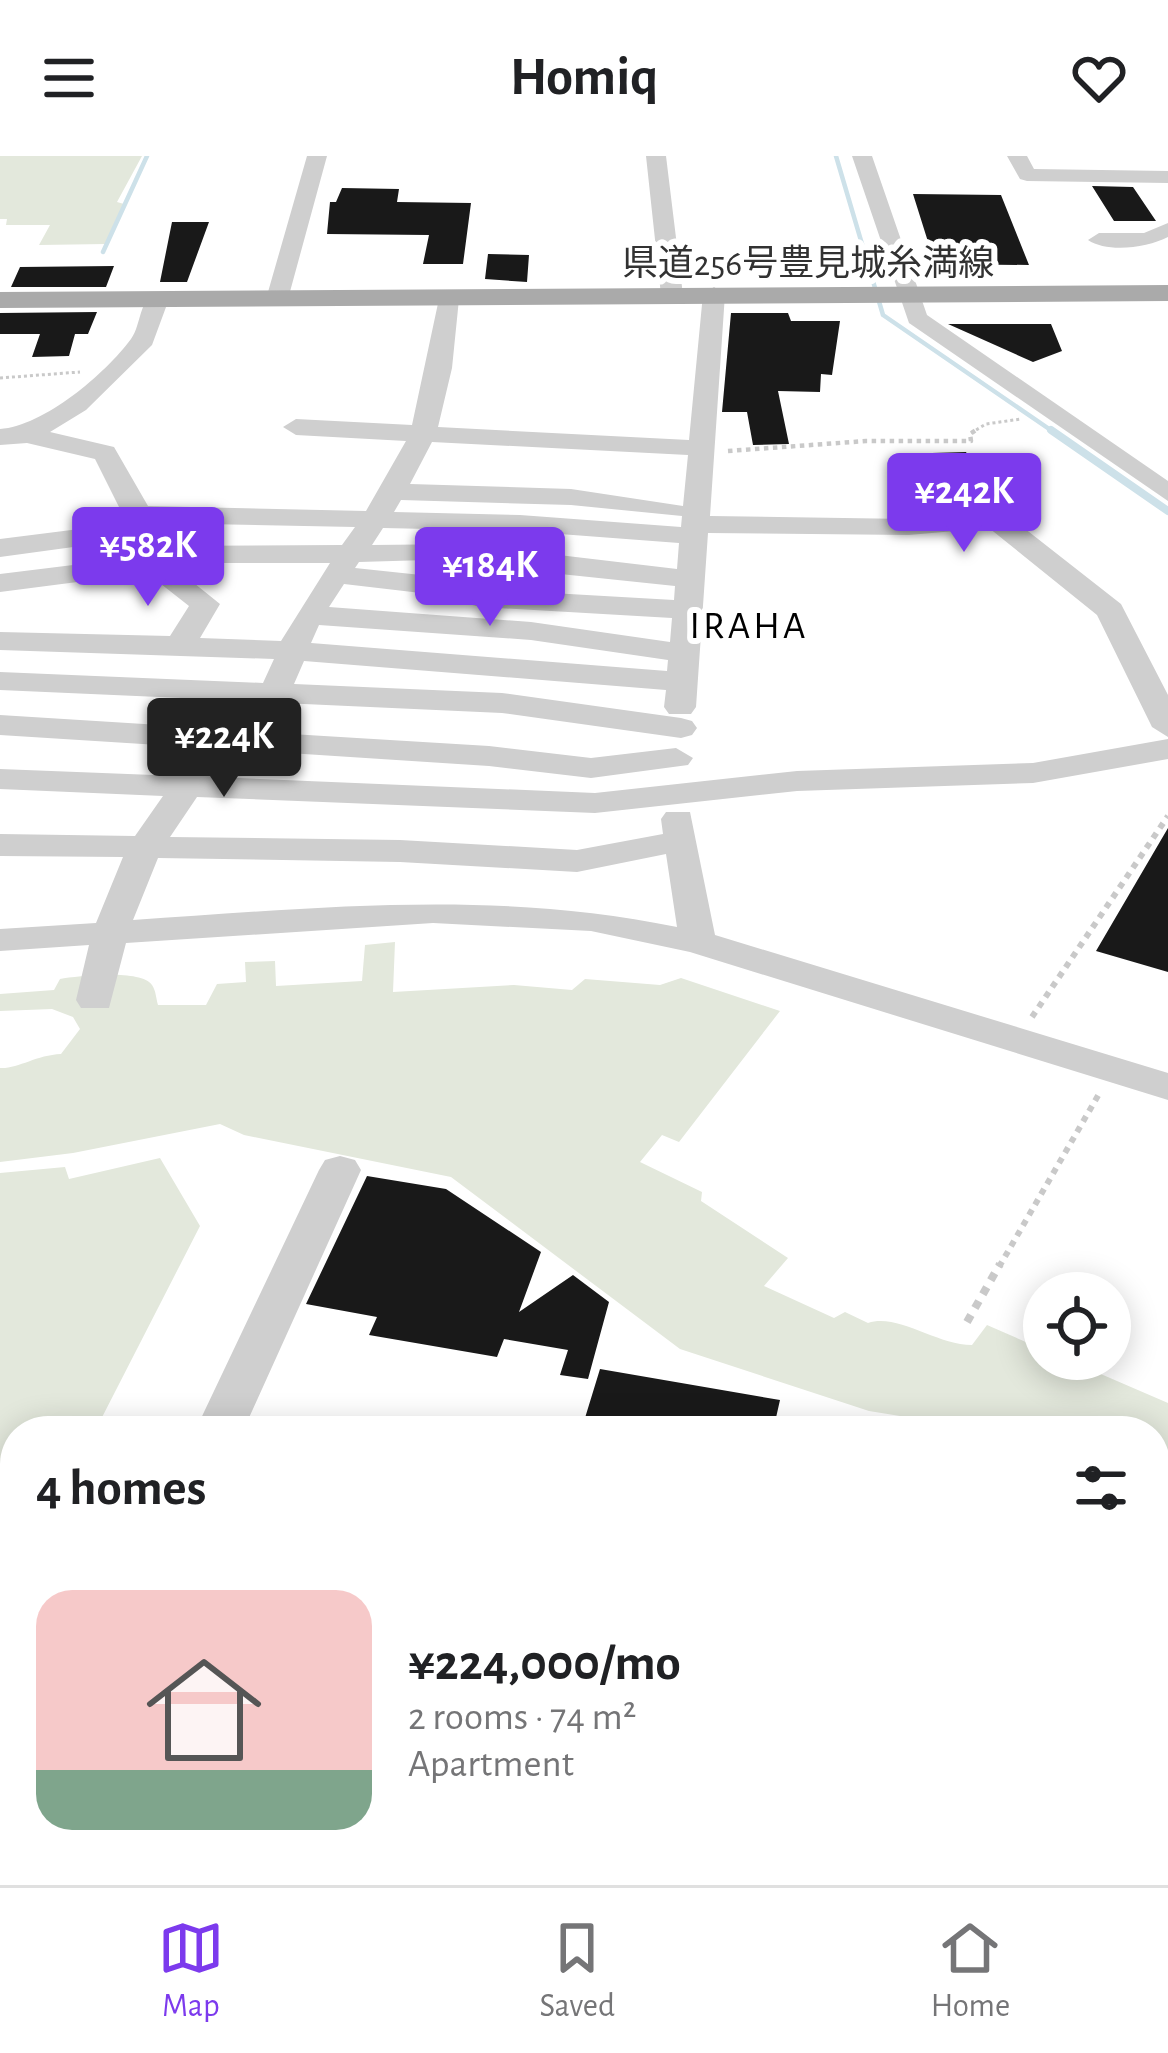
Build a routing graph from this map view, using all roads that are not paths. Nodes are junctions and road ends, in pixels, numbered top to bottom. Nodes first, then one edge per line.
1 (317, 156) edge
2 (656, 156) edge
3 (862, 156) edge
4 (1098, 156) edge
5 (1020, 162) edge
6 (1062, 165) edge
7 (1148, 167) edge
8 (1102, 200) dead end
9 (1168, 229) edge
10 (1099, 240) dead end
11 (672, 295) junction
12 (907, 298) junction
13 (1168, 298) edge
14 (158, 299) junction
15 (277, 299) junction
16 (448, 299) junction
17 (714, 299) junction
18 (0, 300) edge
19 (296, 427) dead end
20 (423, 433) junction
21 (13, 436) edge
22 (700, 451) junction
23 (391, 492) junction
24 (1168, 493) edge
25 (372, 520) junction
26 (694, 524) junction
27 (146, 541) junction
28 (0, 548) edge
29 (345, 565) junction
30 (689, 579) junction
31 (0, 583) edge
32 (686, 610) junction
33 (309, 615) junction
34 (0, 641) edge
35 (181, 644) junction
36 (293, 650) junction
37 (681, 667) junction
38 (0, 681) edge
39 (95, 684) junction
40 (275, 691) junction
41 (0, 725) edge
42 (1168, 728) edge
43 (65, 729) junction
44 (236, 738) junction
45 (678, 743) junction
46 (1168, 749) edge
47 (15, 779) edge
48 (187, 787) junction
49 (674, 798) junction
50 (681, 841) junction
51 (0, 845) edge
52 (148, 847) junction
53 (107, 931) junction
54 (0, 940) edge
55 (698, 942) junction
56 (94, 1000) dead end
57 (1168, 1087) edge
58 (340, 1170) dead end
59 (226, 1416) edge

1 - 15 street
2 - 11 street
3 - 12 street
4 - 6 street
5 - 6 street
6 - 7 street
6 - 8 street
9 - 10 street
11 - 16 main road, 県道256号豊見城糸満線
11 - 17 main road, 県道256号豊見城糸満線
12 - 13 main road, 県道256号豊見城糸満線
12 - 17 main road, 県道256号豊見城糸満線
12 - 24 street
14 - 15 main road, 県道256号豊見城糸満線
14 - 18 main road, 県道256号豊見城糸満線
14 - 21 street
15 - 16 main road, 県道256号豊見城糸満線
16 - 17 main road, 県道256号豊見城糸満線
16 - 20 street
17 - 22 street
19 - 20 street
20 - 22 street
20 - 23 street
21 - 27 street
22 - 26 street
23 - 25 street
23 - 26 street
25 - 26 street
25 - 27 street
25 - 29 street
26 - 30 street
26 - 42 street
27 - 28 street
27 - 29 street
27 - 31 street
27 - 35 street
29 - 30 street
29 - 32 street
29 - 33 street
30 - 32 street
32 - 37 street
33 - 36 street
33 - 37 street
34 - 35 street
35 - 36 street
36 - 37 street
36 - 40 street
37 - 45 street
38 - 39 street
39 - 40 street
39 - 43 street
40 - 44 street
40 - 45 street
41 - 43 street
43 - 44 street
43 - 47 street
44 - 45 street
44 - 48 street
45 - 49 street
46 - 49 street
47 - 48 street
48 - 49 street
48 - 52 street
49 - 50 street
50 - 52 street
50 - 55 street
51 - 52 street
52 - 53 street
53 - 54 street
53 - 55 street
53 - 56 street
55 - 57 street
58 - 59 street

